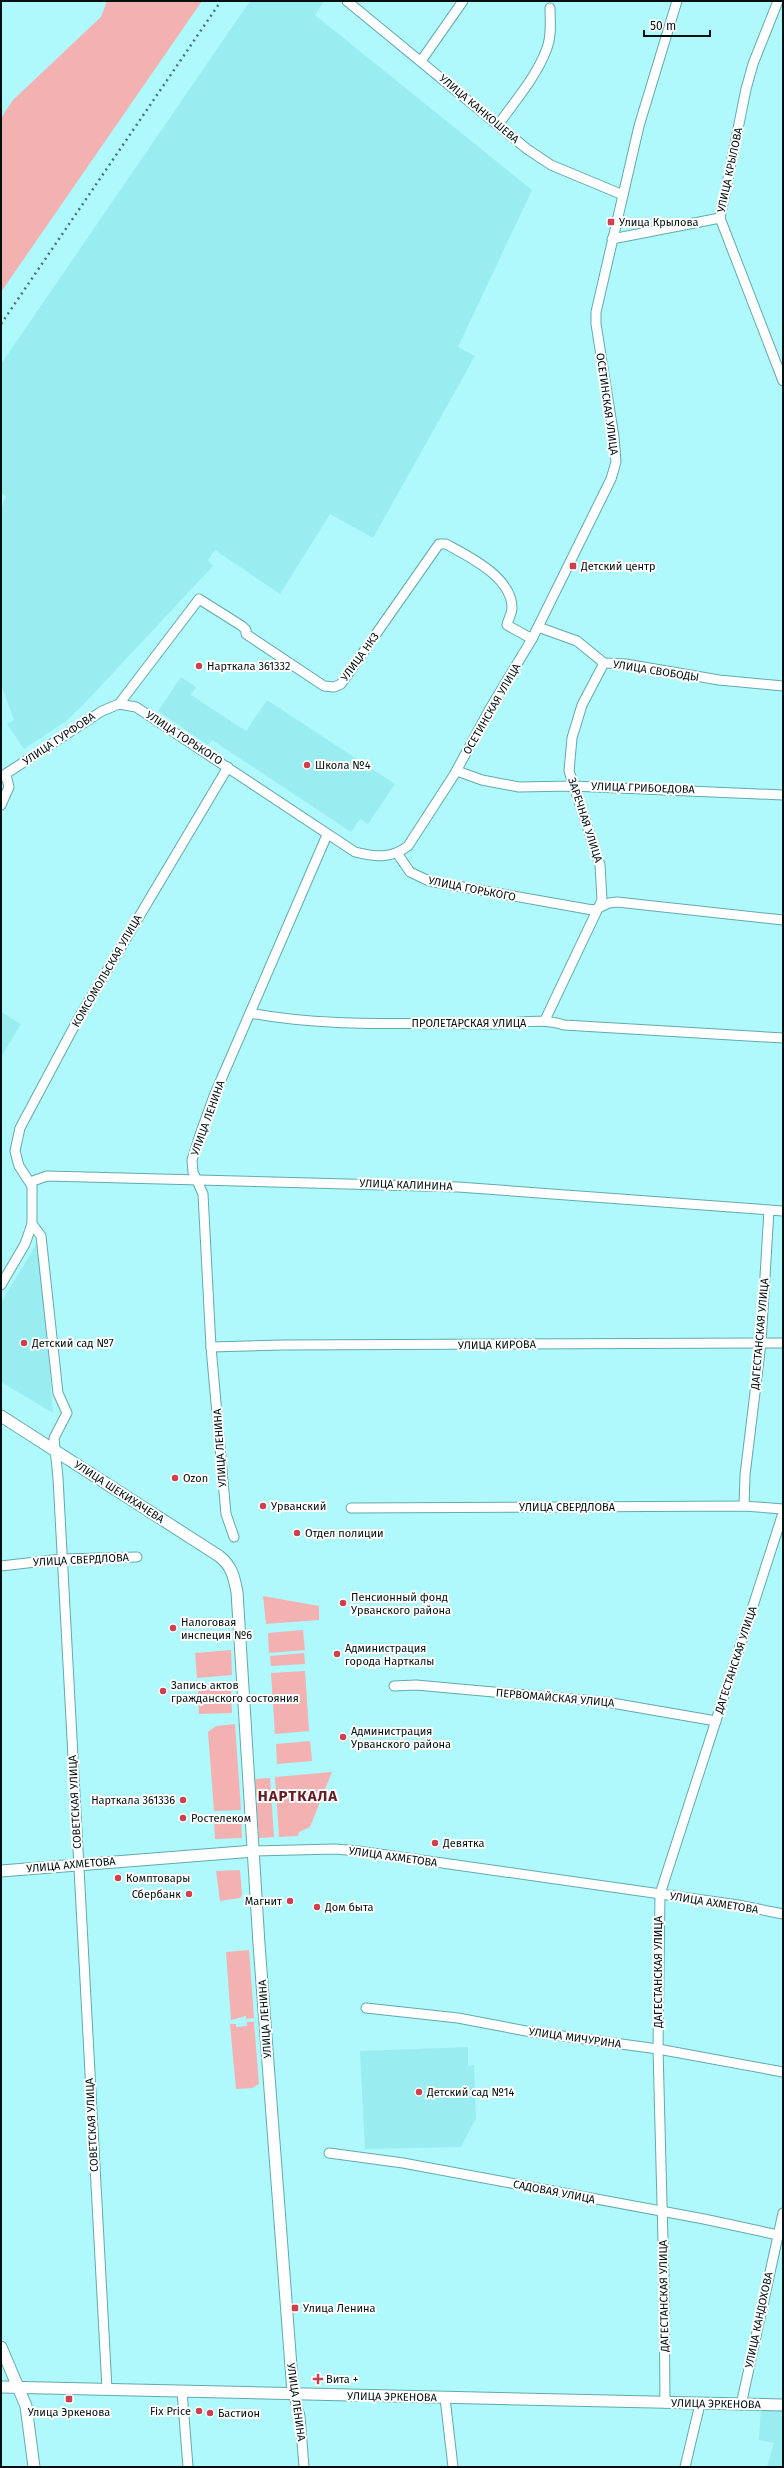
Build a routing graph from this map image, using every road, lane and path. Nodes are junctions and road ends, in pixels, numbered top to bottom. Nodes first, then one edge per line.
1 (347, 1) edge
2 (463, 1) edge
3 (677, 1) edge
4 (778, 1) edge
5 (550, 8) dead end
6 (421, 61) junction
7 (498, 125) junction
8 (623, 195) junction
9 (720, 218) junction
10 (612, 239) junction
11 (783, 381) edge
12 (538, 627) junction
13 (532, 639) junction
14 (604, 663) junction
15 (783, 686) edge
16 (119, 704) junction
17 (228, 767) junction
18 (457, 771) junction
19 (3, 776) edge
20 (572, 786) junction
21 (783, 795) edge
22 (1, 805) edge
23 (327, 835) junction
24 (397, 853) junction
25 (600, 908) junction
26 (783, 920) edge
27 (250, 1014) junction
28 (545, 1020) junction
29 (783, 1038) edge
30 (196, 1180) junction
31 (30, 1182) junction
32 (769, 1210) junction
33 (783, 1211) edge
34 (32, 1224) junction
35 (1, 1285) edge
36 (761, 1343) junction
37 (783, 1343) edge
38 (211, 1348) junction
39 (1, 1416) edge
40 (56, 1452) junction
41 (744, 1506) junction
42 (351, 1508) dead end
43 (783, 1509) edge
44 (783, 1513) edge
45 (234, 1537) dead end
46 (137, 1557) dead end
47 (62, 1559) junction
48 (1, 1566) edge
49 (233, 1571) joint
50 (394, 1686) dead end
51 (716, 1721) junction
52 (254, 1851) junction
53 (79, 1864) junction
54 (1, 1870) edge
55 (660, 1894) junction
56 (783, 1914) edge
57 (366, 2008) dead end
58 (658, 2049) junction
59 (783, 2072) edge
60 (329, 2153) dead end
61 (662, 2211) junction
62 (783, 2213) edge
63 (778, 2235) junction
64 (1, 2347) edge
65 (1, 2387) edge
66 (18, 2387) junction
67 (107, 2389) junction
68 (182, 2391) junction
69 (293, 2393) junction
70 (445, 2398) junction
71 (665, 2403) junction
72 (700, 2404) junction
73 (741, 2405) junction
74 (783, 2405) edge
75 (34, 2467) edge
76 (188, 2467) edge
77 (304, 2467) edge
78 (453, 2467) edge
79 (685, 2467) edge

1 - 6 street, УЛИЦА КАНКОШЕВА
2 - 6 street
3 - 8 street, ОСЕТИНСКАЯ УЛИЦА
4 - 9 street, УЛИЦА КРЫЛОВА
5 - 7 street
6 - 7 street, УЛИЦА КАНКОШЕВА
7 - 8 street, УЛИЦА КАНКОШЕВА
8 - 10 street, ОСЕТИНСКАЯ УЛИЦА
9 - 10 street
9 - 11 street, УЛИЦА КРЫЛОВА
10 - 12 street, ОСЕТИНСКАЯ УЛИЦА
12 - 13 street, ОСЕТИНСКАЯ УЛИЦА
12 - 14 street, УЛИЦА СВОБОДЫ
13 - 16 street, УЛИЦА НКЗ
13 - 18 street, ОСЕТИНСКАЯ УЛИЦА
14 - 15 street, УЛИЦА СВОБОДЫ
14 - 20 street, ЗАРЕЧНАЯ УЛИЦА
16 - 17 street, УЛИЦА ГОРЬКОГО
16 - 19 street, УЛИЦА ГУРФОВА
17 - 23 street, УЛИЦА ГОРЬКОГО
17 - 31 street, КОМСОМОЛЬСКАЯ УЛИЦА
18 - 20 street, УЛИЦА ГРИБОЕДОВА
18 - 24 street, ОСЕТИНСКАЯ УЛИЦА
19 - 22 street
20 - 21 street, УЛИЦА ГРИБОЕДОВА
20 - 25 street, ЗАРЕЧНАЯ УЛИЦА
23 - 24 street, УЛИЦА ГОРЬКОГО
23 - 27 street, УЛИЦА ЛЕНИНА
24 - 25 street, УЛИЦА ГОРЬКОГО
25 - 26 street, УЛИЦА ГОРЬКОГО
25 - 28 street, ЗАРЕЧНАЯ УЛИЦА
27 - 28 street, ПРОЛЕТАРСКАЯ УЛИЦА
27 - 30 street, УЛИЦА ЛЕНИНА
28 - 29 street, ПРОЛЕТАРСКАЯ УЛИЦА
30 - 31 street, УЛИЦА КАЛИНИНА
30 - 32 street, УЛИЦА КАЛИНИНА
30 - 38 street, УЛИЦА ЛЕНИНА
31 - 34 street
32 - 33 street, УЛИЦА КАЛИНИНА
32 - 36 street, ДАГЕСТАНСКАЯ УЛИЦА
34 - 35 street
34 - 40 street, СОВЕТСКАЯ УЛИЦА
36 - 37 street, УЛИЦА КИРОВА
36 - 38 street, УЛИЦА КИРОВА
36 - 41 street, ДАГЕСТАНСКАЯ УЛИЦА
38 - 45 street, УЛИЦА ЛЕНИНА
39 - 40 street, УЛИЦА ШЕКИХАЧЕВА
40 - 47 street, СОВЕТСКАЯ УЛИЦА
40 - 49 street, УЛИЦА ШЕКИХАЧЕВА
41 - 42 street, УЛИЦА СВЕРДЛОВА
41 - 43 street, УЛИЦА СВЕРДЛОВА
44 - 51 street, ДАГЕСТАНСКАЯ УЛИЦА
46 - 47 street, УЛИЦА СВЕРДЛОВА
47 - 48 street, УЛИЦА СВЕРДЛОВА
47 - 53 street, СОВЕТСКАЯ УЛИЦА
49 - 52 street, УЛИЦА ЛЕНИНА
50 - 51 street, ПЕРВОМАЙСКАЯ УЛИЦА
51 - 55 street, ДАГЕСТАНСКАЯ УЛИЦА
52 - 53 street, УЛИЦА АХМЕТОВА
52 - 55 street, УЛИЦА АХМЕТОВА
52 - 69 street, УЛИЦА ЛЕНИНА
53 - 54 street, УЛИЦА АХМЕТОВА
53 - 67 street, СОВЕТСКАЯ УЛИЦА
55 - 56 street, УЛИЦА АХМЕТОВА
55 - 58 street, ДАГЕСТАНСКАЯ УЛИЦА
57 - 58 street, УЛИЦА МИЧУРИНА
58 - 59 street, УЛИЦА МИЧУРИНА
58 - 61 street, ДАГЕСТАНСКАЯ УЛИЦА
60 - 61 street, САДОВАЯ УЛИЦА
61 - 63 street, САДОВАЯ УЛИЦА
61 - 71 street, ДАГЕСТАНСКАЯ УЛИЦА
62 - 63 street, УЛИЦА КАНДОХОВА
63 - 73 street, УЛИЦА КАНДОХОВА
64 - 66 street
65 - 66 street, УЛИЦА ЭРКЕНОВА
66 - 67 street, УЛИЦА ЭРКЕНОВА
66 - 75 street
67 - 68 street, УЛИЦА ЭРКЕНОВА
68 - 69 street, УЛИЦА ЭРКЕНОВА
68 - 76 street
69 - 70 street, УЛИЦА ЭРКЕНОВА
69 - 77 street, УЛИЦА ЛЕНИНА
70 - 71 street, УЛИЦА ЭРКЕНОВА
70 - 78 street
71 - 72 street, УЛИЦА ЭРКЕНОВА
72 - 73 street, УЛИЦА ЭРКЕНОВА
72 - 79 street
73 - 74 street, УЛИЦА ЭРКЕНОВА

